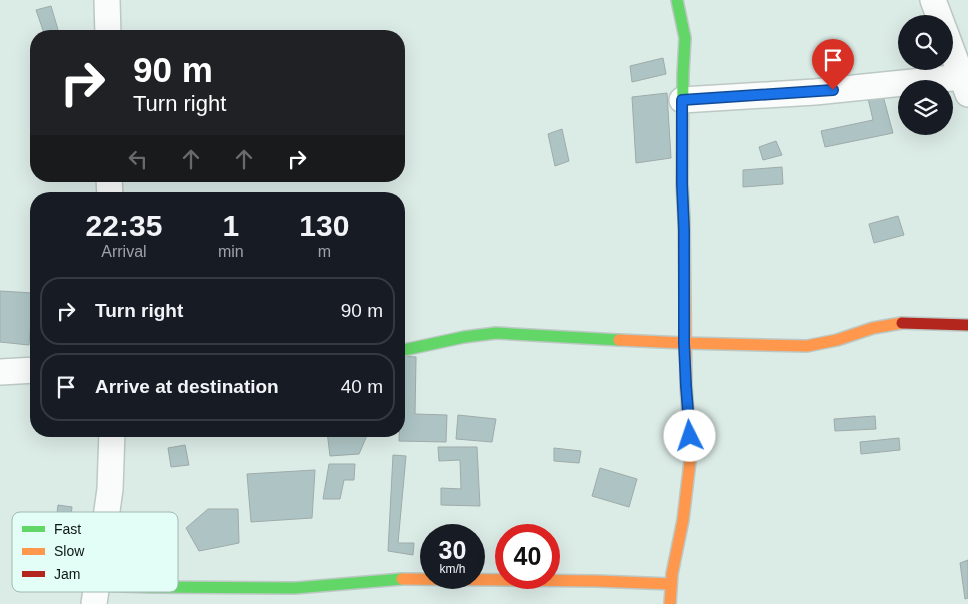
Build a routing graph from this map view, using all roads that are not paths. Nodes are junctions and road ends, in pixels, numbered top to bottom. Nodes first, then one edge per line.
1 (107, 0) edge
2 (678, 0) edge
3 (933, 0) edge
4 (939, 15) edge
5 (108, 30) edge
6 (953, 53) edge
7 (965, 85) edge
8 (682, 100) junction
9 (968, 325) edge
10 (684, 343) junction
11 (405, 349) edge
12 (30, 370) edge
13 (0, 372) edge
14 (112, 437) edge
15 (107, 512) edge
16 (671, 584) junction
17 (178, 587) edge
18 (111, 592) edge
19 (95, 594) edge
20 (670, 604) edge

1 - 5 street
2 - 8 street
3 - 4 street
6 - 7 street
7 - 8 street
8 - 10 street
9 - 10 street
10 - 11 street
10 - 16 street
12 - 13 street
14 - 15 street
16 - 17 street
16 - 20 street
18 - 19 street

